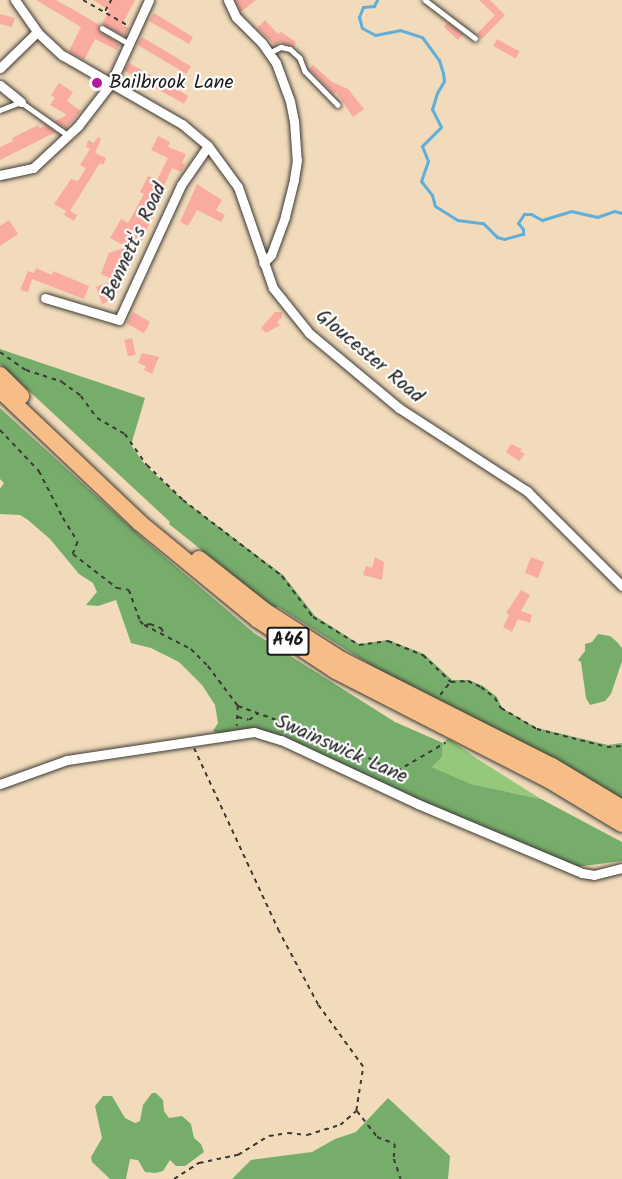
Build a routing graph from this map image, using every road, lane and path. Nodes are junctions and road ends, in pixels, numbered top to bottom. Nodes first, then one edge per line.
1 (15, 0) edge
2 (83, 0) edge
3 (111, 0) edge
4 (149, 0) edge
5 (228, 0) edge
6 (425, 0) edge
7 (104, 12) junction
8 (102, 28) dead end
9 (136, 31) junction
10 (37, 32) junction
11 (475, 38) dead end
12 (130, 44) junction
13 (269, 53) junction
14 (0, 68) edge
15 (111, 83) junction
16 (0, 85) edge
17 (21, 102) junction
18 (338, 105) dead end
19 (0, 110) edge
20 (69, 136) junction
21 (208, 146) junction
22 (0, 175) edge
23 (262, 263) junction
24 (45, 298) dead end
25 (0, 352) edge
26 (0, 375) edge
27 (0, 390) edge
28 (0, 430) edge
29 (622, 586) edge
30 (451, 682) junction
31 (436, 700) dead end
32 (238, 706) junction
33 (259, 712) junction
34 (237, 717) junction
35 (237, 733) junction
36 (187, 742) junction
37 (445, 743) dead end
38 (622, 746) edge
39 (0, 784) edge
40 (622, 808) edge
41 (622, 824) edge
42 (622, 868) edge
43 (356, 1111) junction
44 (174, 1179) edge
45 (401, 1179) edge

1 - 10 street, Gloucester Road
2 - 7 path
3 - 7 path
4 - 9 street
5 - 13 street
6 - 11 lane
7 - 9 path
8 - 12 lane
9 - 12 street
10 - 14 street
10 - 15 street, Gloucester Road
12 - 15 street
13 - 18 lane
13 - 23 street
15 - 20 street
15 - 21 street, Gloucester Road
16 - 17 street
17 - 19 lane
17 - 20 lane
20 - 22 street
21 - 23 street, Gloucester Road
21 - 24 street, Bennett's Road
23 - 29 street, Gloucester Road
25 - 30 path
26 - 40 highway, A46
27 - 41 highway, A46
28 - 32 path
30 - 31 path
30 - 38 path
32 - 33 path
32 - 34 path
33 - 34 path
33 - 37 path
34 - 35 path
35 - 36 street, Swainswick Lane
35 - 42 street, Swainswick Lane
36 - 39 street, Swainswick Lane
36 - 43 path
43 - 44 path
43 - 45 path

